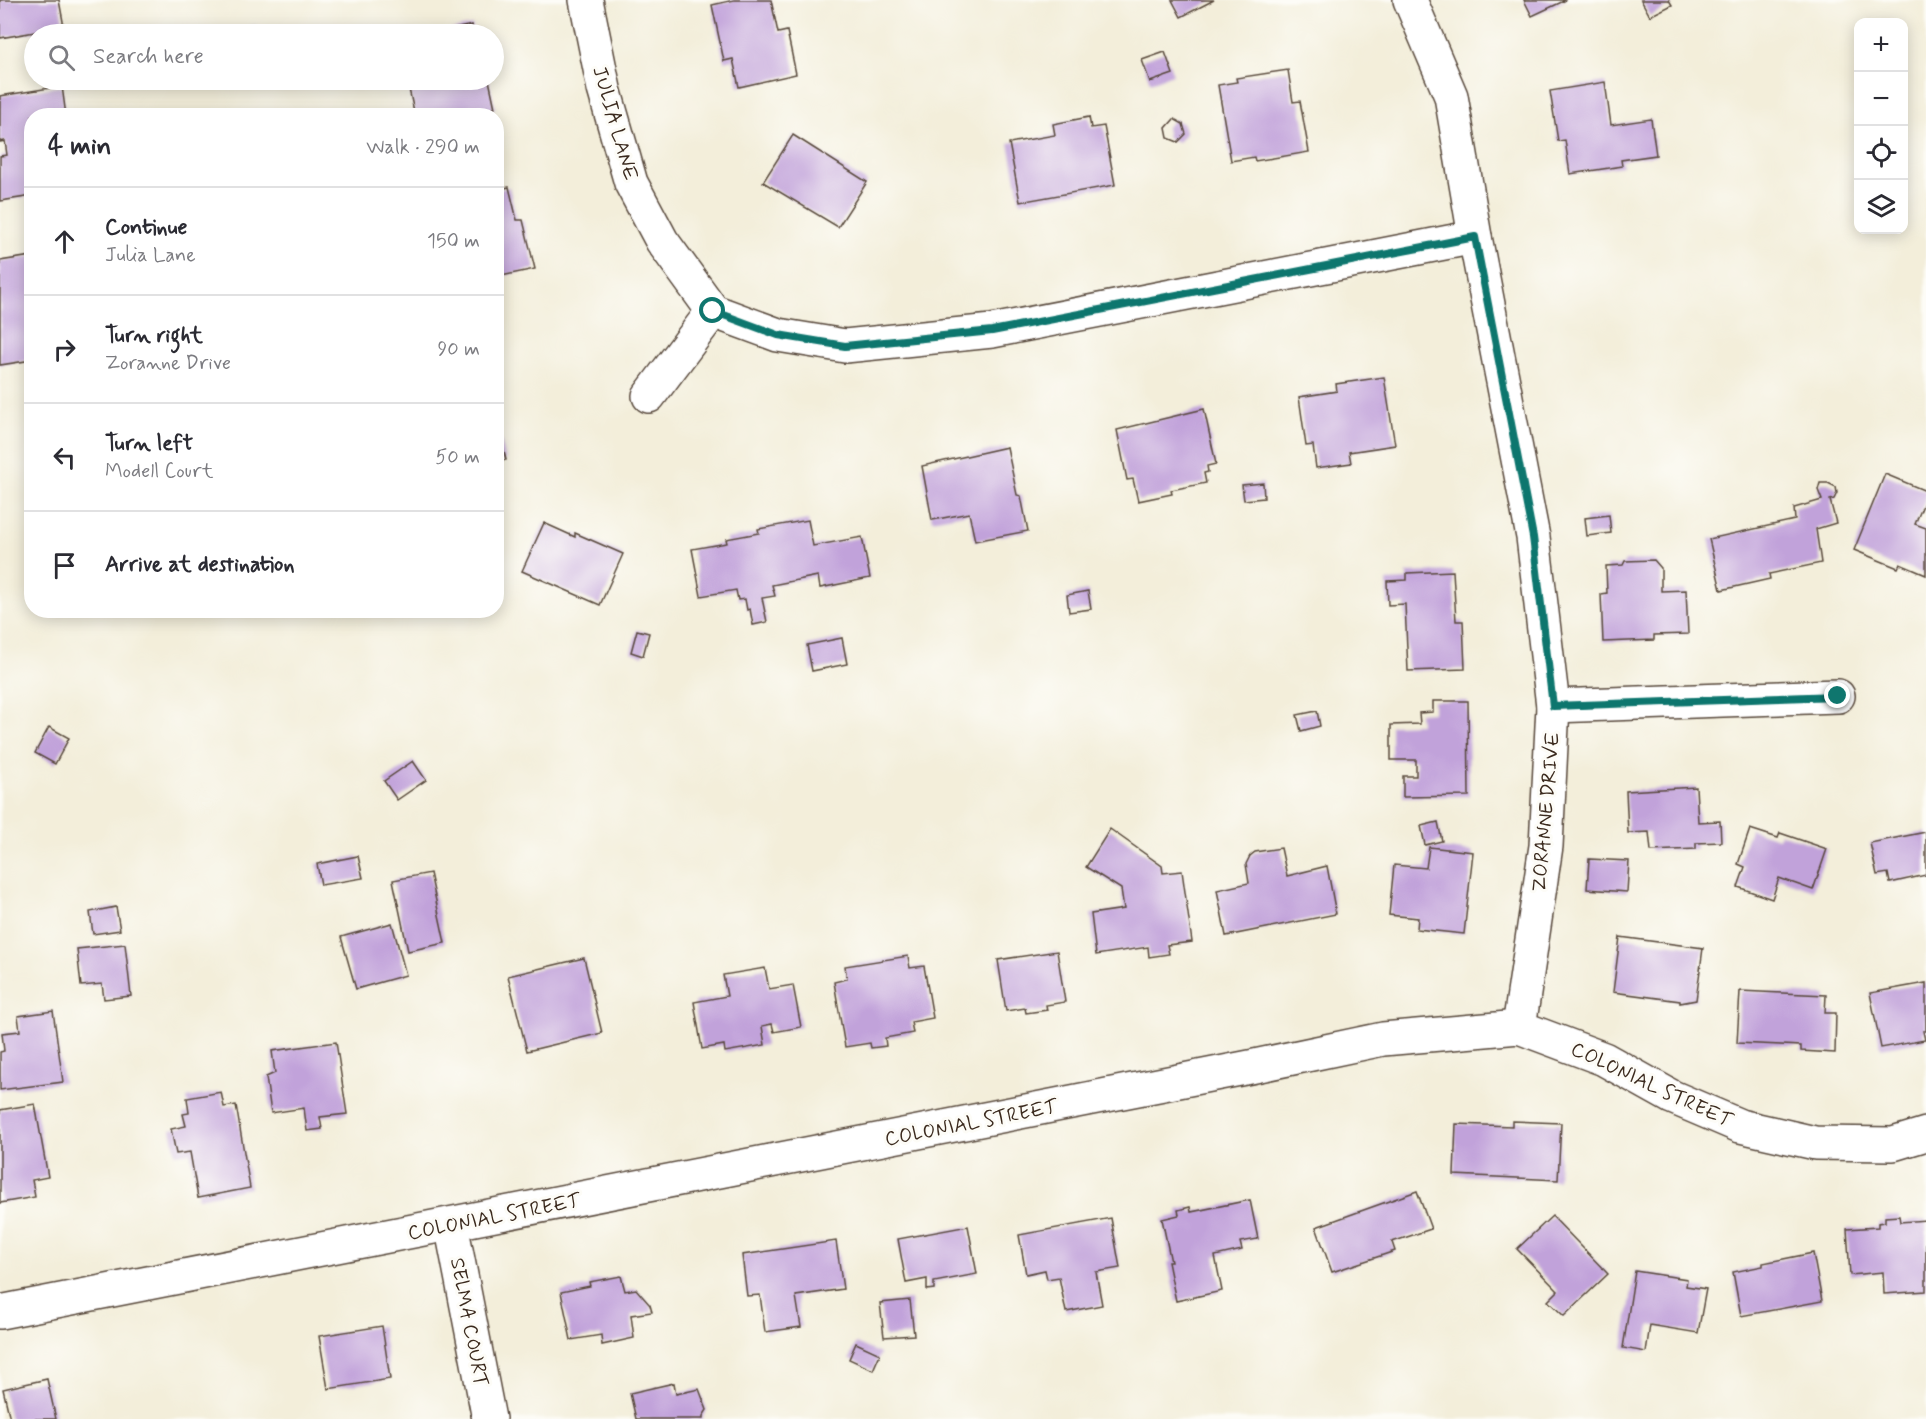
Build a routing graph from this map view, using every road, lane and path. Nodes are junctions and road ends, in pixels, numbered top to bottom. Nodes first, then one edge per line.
1 (586, 0) edge
2 (1410, 0) edge
3 (1475, 237) junction
4 (713, 311) junction
5 (649, 396) dead end
6 (1838, 696) dead end
7 (1553, 706) junction
8 (1519, 1027) junction
9 (1926, 1134) edge
10 (451, 1224) junction
11 (0, 1312) edge
12 (489, 1419) edge

1 - 4 street, JULIA LANE
2 - 3 street, ZORANNE DRIVE
3 - 4 street
3 - 7 street, ZORANNE DRIVE
4 - 5 street
6 - 7 street
7 - 8 street, ZORANNE DRIVE
8 - 9 street, COLONIAL STREET
8 - 10 street, COLONIAL STREET
10 - 11 street, COLONIAL STREET
10 - 12 street, SELMA COURT

